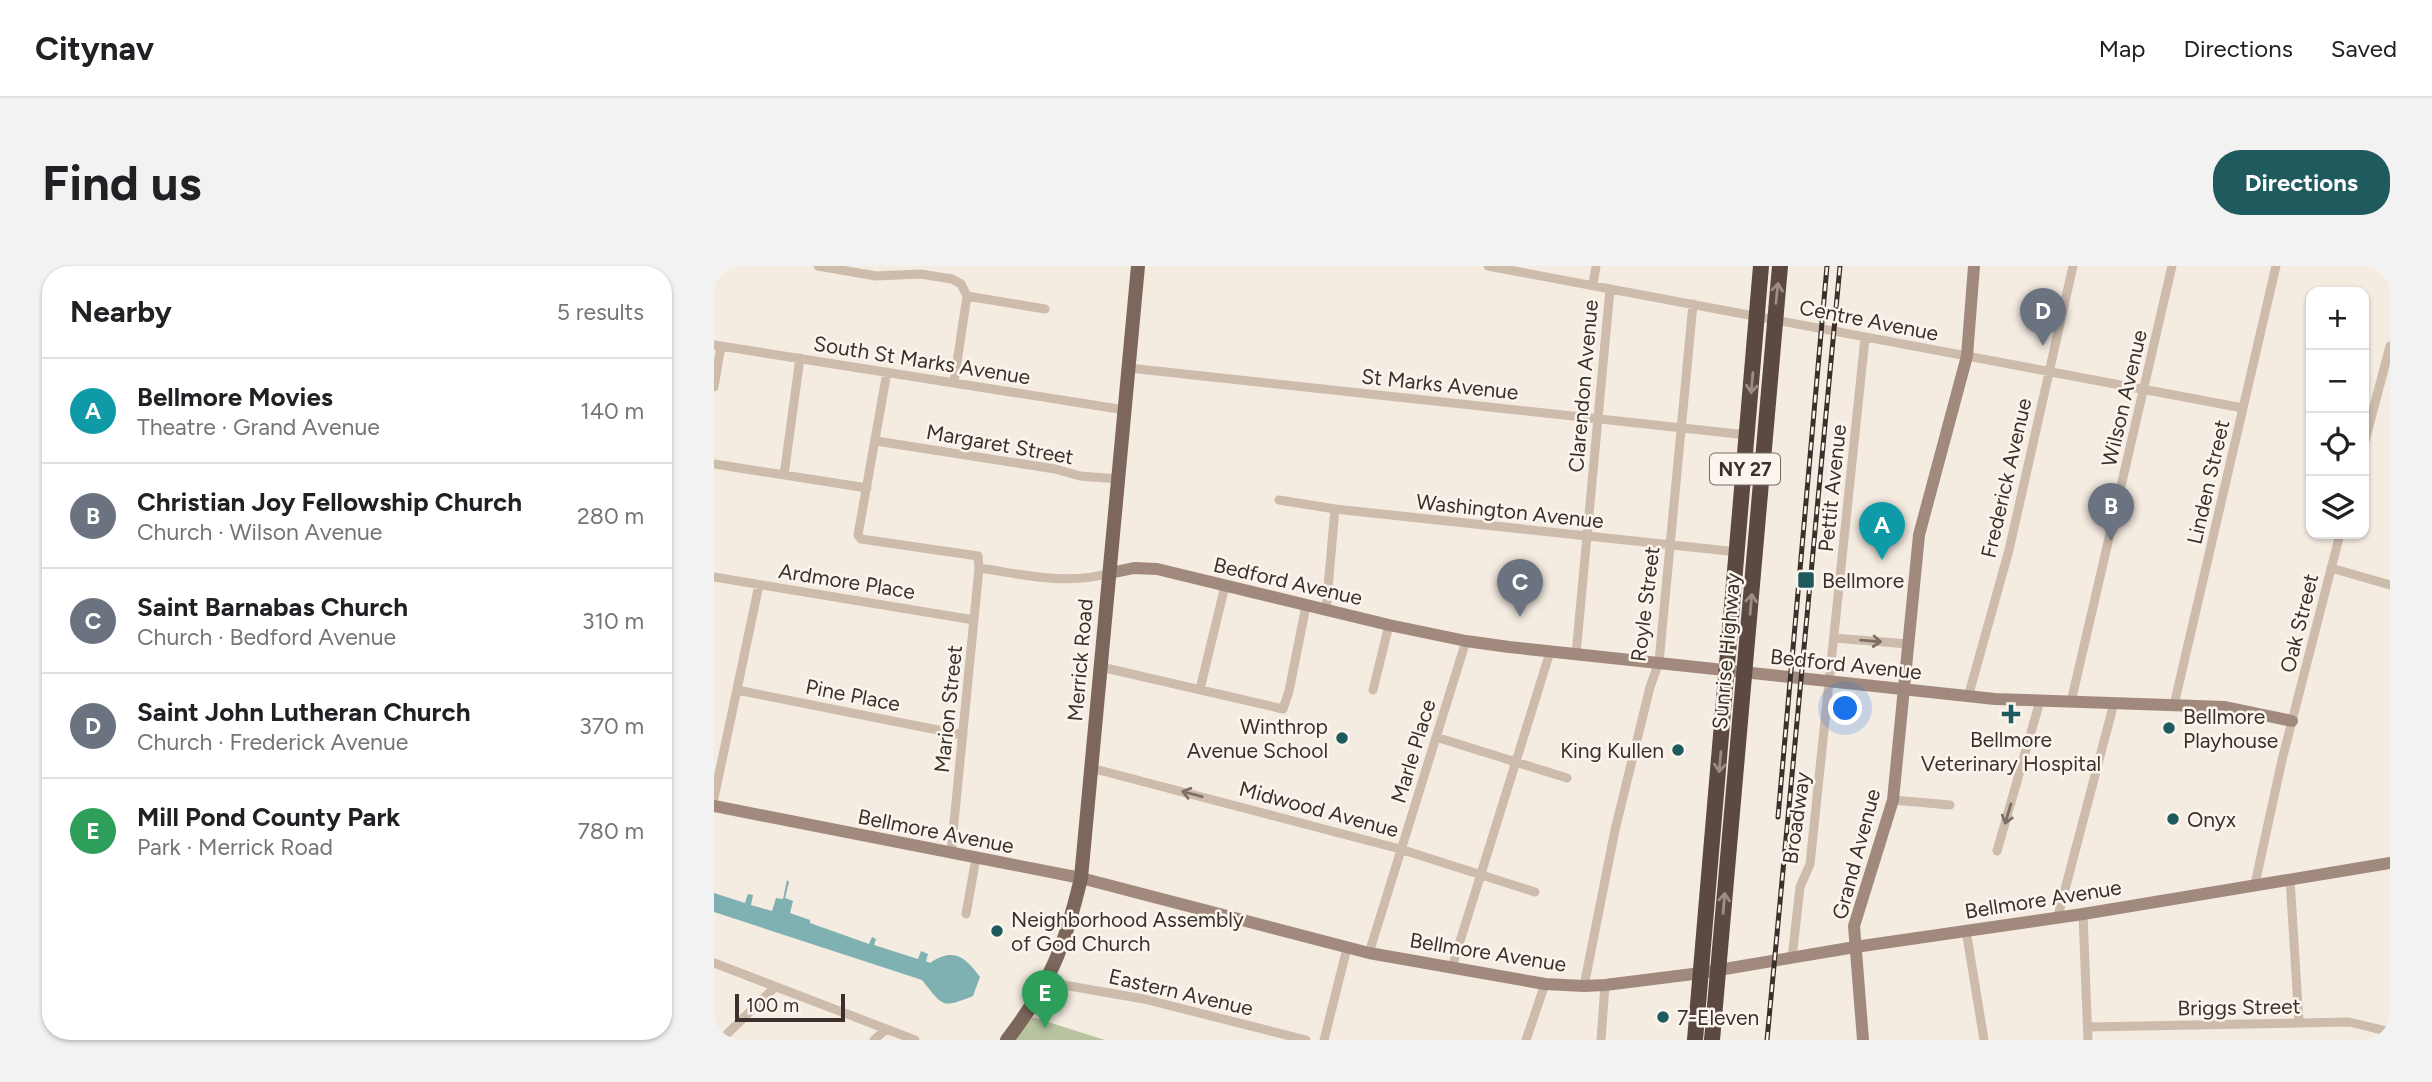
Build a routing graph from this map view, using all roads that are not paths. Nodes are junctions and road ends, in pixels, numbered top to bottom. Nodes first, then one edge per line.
1 (818, 266) edge
2 (1138, 266) edge
3 (1488, 266) edge
4 (1596, 266) edge
5 (1761, 266) edge
6 (1780, 266) edge
7 (1975, 266) edge
8 (2073, 266) edge
9 (2172, 266) edge
10 (2276, 266) edge
11 (1510, 268) edge
12 (1593, 285) junction
13 (1610, 289) junction
14 (967, 296) junction
15 (1693, 304) junction
16 (1045, 309) dead end
17 (1758, 315) junction
18 (1775, 319) junction
19 (1865, 338) junction
20 (718, 345) edge
21 (2390, 346) edge
22 (1966, 356) junction
23 (800, 358) junction
24 (1129, 368) junction
25 (2048, 371) junction
26 (887, 372) junction
27 (954, 382) junction
28 (714, 387) edge
29 (2144, 389) junction
30 (2243, 408) junction
31 (1125, 410) junction
32 (1598, 419) junction
33 (2369, 426) edge
34 (1681, 428) junction
35 (1747, 435) junction
36 (876, 441) junction
37 (714, 464) edge
38 (784, 475) junction
39 (1118, 479) junction
40 (867, 488) junction
41 (1279, 500) dead end
42 (1335, 509) junction
43 (1587, 536) junction
44 (2339, 539) edge
45 (1670, 545) junction
46 (1738, 552) junction
47 (979, 568) junction
48 (2331, 568) junction
49 (1110, 573) junction
50 (714, 577) edge
51 (759, 585) junction
52 (2390, 585) edge
53 (1225, 586) junction
54 (1307, 606) junction
55 (1326, 610) junction
56 (974, 620) junction
57 (1389, 625) junction
58 (1834, 638) junction
59 (1466, 641) junction
60 (1908, 644) junction
61 (1550, 652) junction
62 (1576, 654) junction
63 (1658, 662) junction
64 (1101, 667) junction
65 (1728, 670) junction
66 (1745, 672) junction
67 (1830, 682) junction
68 (1200, 689) junction
69 (737, 690) junction
70 (1373, 690) dead end
71 (1904, 690) junction
72 (1968, 696) junction
73 (2040, 701) junction
74 (2071, 702) junction
75 (2115, 703) junction
76 (2174, 705) junction
77 (2292, 721) junction
78 (963, 735) junction
79 (1436, 737) junction
80 (1516, 762) junction
81 (1091, 768) junction
82 (1567, 778) dead end
83 (714, 798) edge
84 (1893, 800) junction
85 (1950, 805) dead end
86 (714, 806) edge
87 (1400, 849) junction
88 (1997, 851) dead end
89 (951, 853) junction
90 (976, 858) junction
91 (2390, 863) edge
92 (1480, 875) junction
93 (1081, 878) junction
94 (2290, 879) junction
95 (2255, 884) junction
96 (1535, 892) dead end
97 (966, 914) dead end
98 (2083, 914) junction
99 (2058, 916) junction
100 (1966, 930) junction
101 (1855, 947) junction
102 (1348, 948) junction
103 (1369, 953) junction
104 (1792, 958) junction
105 (714, 963) edge
106 (1452, 967) junction
107 (1718, 971) junction
108 (1701, 973) junction
109 (1046, 982) junction
110 (1545, 984) junction
111 (1605, 985) junction
112 (1584, 986) junction
113 (775, 987) junction
114 (2299, 1023) junction
115 (2088, 1027) junction
116 (886, 1029) junction
117 (2390, 1032) edge
118 (721, 1040) edge
119 (874, 1040) edge
120 (915, 1040) edge
121 (1007, 1040) edge
122 (1306, 1040) edge
123 (1324, 1040) edge
124 (1526, 1040) edge
125 (1601, 1040) edge
126 (1695, 1040) edge
127 (1712, 1040) edge
128 (1863, 1040) edge
129 (1984, 1040) edge
130 (2088, 1040) edge

1 - 14 street
2 - 24 main road, Merrick Road
3 - 11 street, Centre Avenue
4 - 12 street
5 - 17 highway, Sunrise Highway / NY 27
18 -> 6 highway, Sunrise Highway / NY 27
7 - 22 street, Grand Avenue
8 - 25 street, Frederick Avenue
9 - 29 street, Wilson Avenue
10 - 30 street, Linden Street
11 - 12 street, Centre Avenue
12 - 13 street, Centre Avenue
13 - 15 street, Centre Avenue
13 - 32 street, Clarendon Avenue
14 - 16 street
14 - 27 street
15 - 17 street, Centre Avenue
15 - 34 street, Royle Street
17 - 18 street, Centre Avenue
17 -> 35 highway, Sunrise Highway / NY 27
18 - 19 street, Centre Avenue
66 -> 18 highway, Sunrise Highway / NY 27
19 - 22 street, Centre Avenue
19 - 58 street, Pettit Avenue
20 - 23 street, South St Marks Avenue
20 - 28 street
21 - 33 street
22 - 25 street, Centre Avenue
22 - 60 street, Grand Avenue
23 - 26 street, South St Marks Avenue
23 - 38 street
24 - 31 main road, Merrick Road
24 - 32 street, St Marks Avenue
25 - 29 street, Centre Avenue
25 - 72 street, Frederick Avenue
26 - 27 street, South St Marks Avenue
26 - 36 street
27 - 31 street, South St Marks Avenue
29 - 30 street, Centre Avenue
29 - 74 street, Wilson Avenue
30 - 76 street, Linden Street
31 - 39 main road, Merrick Road
32 - 34 street, St Marks Avenue
32 - 43 street, Clarendon Avenue
34 - 35 street, St Marks Avenue
34 - 45 street, Royle Street
35 - 46 highway, Sunrise Highway / NY 27
36 - 39 street, Margaret Street
36 - 40 street
37 - 38 street
38 - 40 street
39 - 49 main road, Merrick Road
40 - 47 street
41 - 42 street, Washington Avenue
42 - 43 street, Washington Avenue
42 - 55 street
43 - 45 street, Washington Avenue
43 - 62 street, Clarendon Avenue
44 - 48 street, Oak Street
45 - 46 street, Washington Avenue
45 - 63 street, Royle Street
46 - 65 highway, Sunrise Highway / NY 27
47 - 49 street
47 - 56 street, Marion Street
48 - 52 street
48 - 77 street, Oak Street
49 - 53 street, Bedford Avenue
49 - 64 main road, Merrick Road
50 - 51 street, Ardmore Place
51 - 56 street, Ardmore Place
51 - 69 street
53 - 54 street, Bedford Avenue
53 - 68 street
54 - 55 street, Bedford Avenue
54 - 68 street
55 - 57 street, Bedford Avenue
56 - 78 street, Marion Street
57 - 59 street, Bedford Avenue
57 - 70 street
58 -> 60 street
58 - 67 street, Pettit Avenue
59 - 61 street, Bedford Avenue
59 - 79 street, Marle Place
60 - 71 street, Grand Avenue
61 - 62 street, Bedford Avenue
61 - 80 street
62 - 63 street, Bedford Avenue
63 - 65 street, Bedford Avenue
63 - 112 street, Royle Street
64 - 68 street
64 - 81 main road, Merrick Road
65 - 66 street, Bedford Avenue
65 -> 108 highway, Sunrise Highway / NY 27
66 - 67 street, Bedford Avenue
107 -> 66 highway, Sunrise Highway / NY 27
67 - 71 street, Bedford Avenue
67 - 104 street, Broadway
69 - 78 street, Pine Place
69 - 83 street
71 - 72 street, Bedford Avenue
71 - 84 street, Grand Avenue
72 - 73 street, Bedford Avenue
73 - 74 street, Bedford Avenue
73 -> 88 street
74 - 75 street, Bedford Avenue
75 - 76 street, Bedford Avenue
75 - 99 street
76 - 77 street, Bedford Avenue
77 - 95 street, Oak Street
78 - 89 street, Marion Street
79 - 80 street
79 - 87 street, Marle Place
80 - 82 street
80 - 92 street
87 -> 81 street, Midwood Avenue
81 - 93 main road, Merrick Road
84 - 85 street
84 - 101 street, Grand Avenue
86 - 89 street, Bellmore Avenue
87 - 92 street, Midwood Avenue
87 - 103 street, Marle Place
89 - 90 street, Bellmore Avenue
90 - 93 street, Bellmore Avenue
90 - 97 street
91 - 94 street, Bellmore Avenue
92 - 96 street, Midwood Avenue
92 - 106 street
93 - 102 street, Bellmore Avenue
93 - 109 main road, Merrick Road
94 - 95 street, Bellmore Avenue
94 - 114 street
95 - 98 street, Bellmore Avenue
98 - 99 street, Bellmore Avenue
98 - 115 street
99 - 100 street, Bellmore Avenue
100 - 101 street, Bellmore Avenue
100 - 129 street
101 - 104 street, Bellmore Avenue
101 - 128 street, Grand Avenue
102 - 103 street, Bellmore Avenue
102 - 123 street
103 - 106 street, Bellmore Avenue
104 - 107 street, Bellmore Avenue
105 - 113 street
106 - 110 street, Bellmore Avenue
107 - 108 street, Bellmore Avenue
107 - 127 highway, Sunrise Highway / NY 27
108 - 111 street, Bellmore Avenue
108 - 126 highway, Sunrise Highway / NY 27
109 - 121 main road, Merrick Road
109 - 122 street, Eastern Avenue
110 - 112 street, Bellmore Avenue
110 - 124 street
111 - 112 street, Bellmore Avenue
111 - 125 street
113 - 116 street
113 - 118 street
114 - 115 street, Briggs Street
114 - 117 street, Briggs Street
115 - 130 street
116 - 119 street
116 - 120 street

